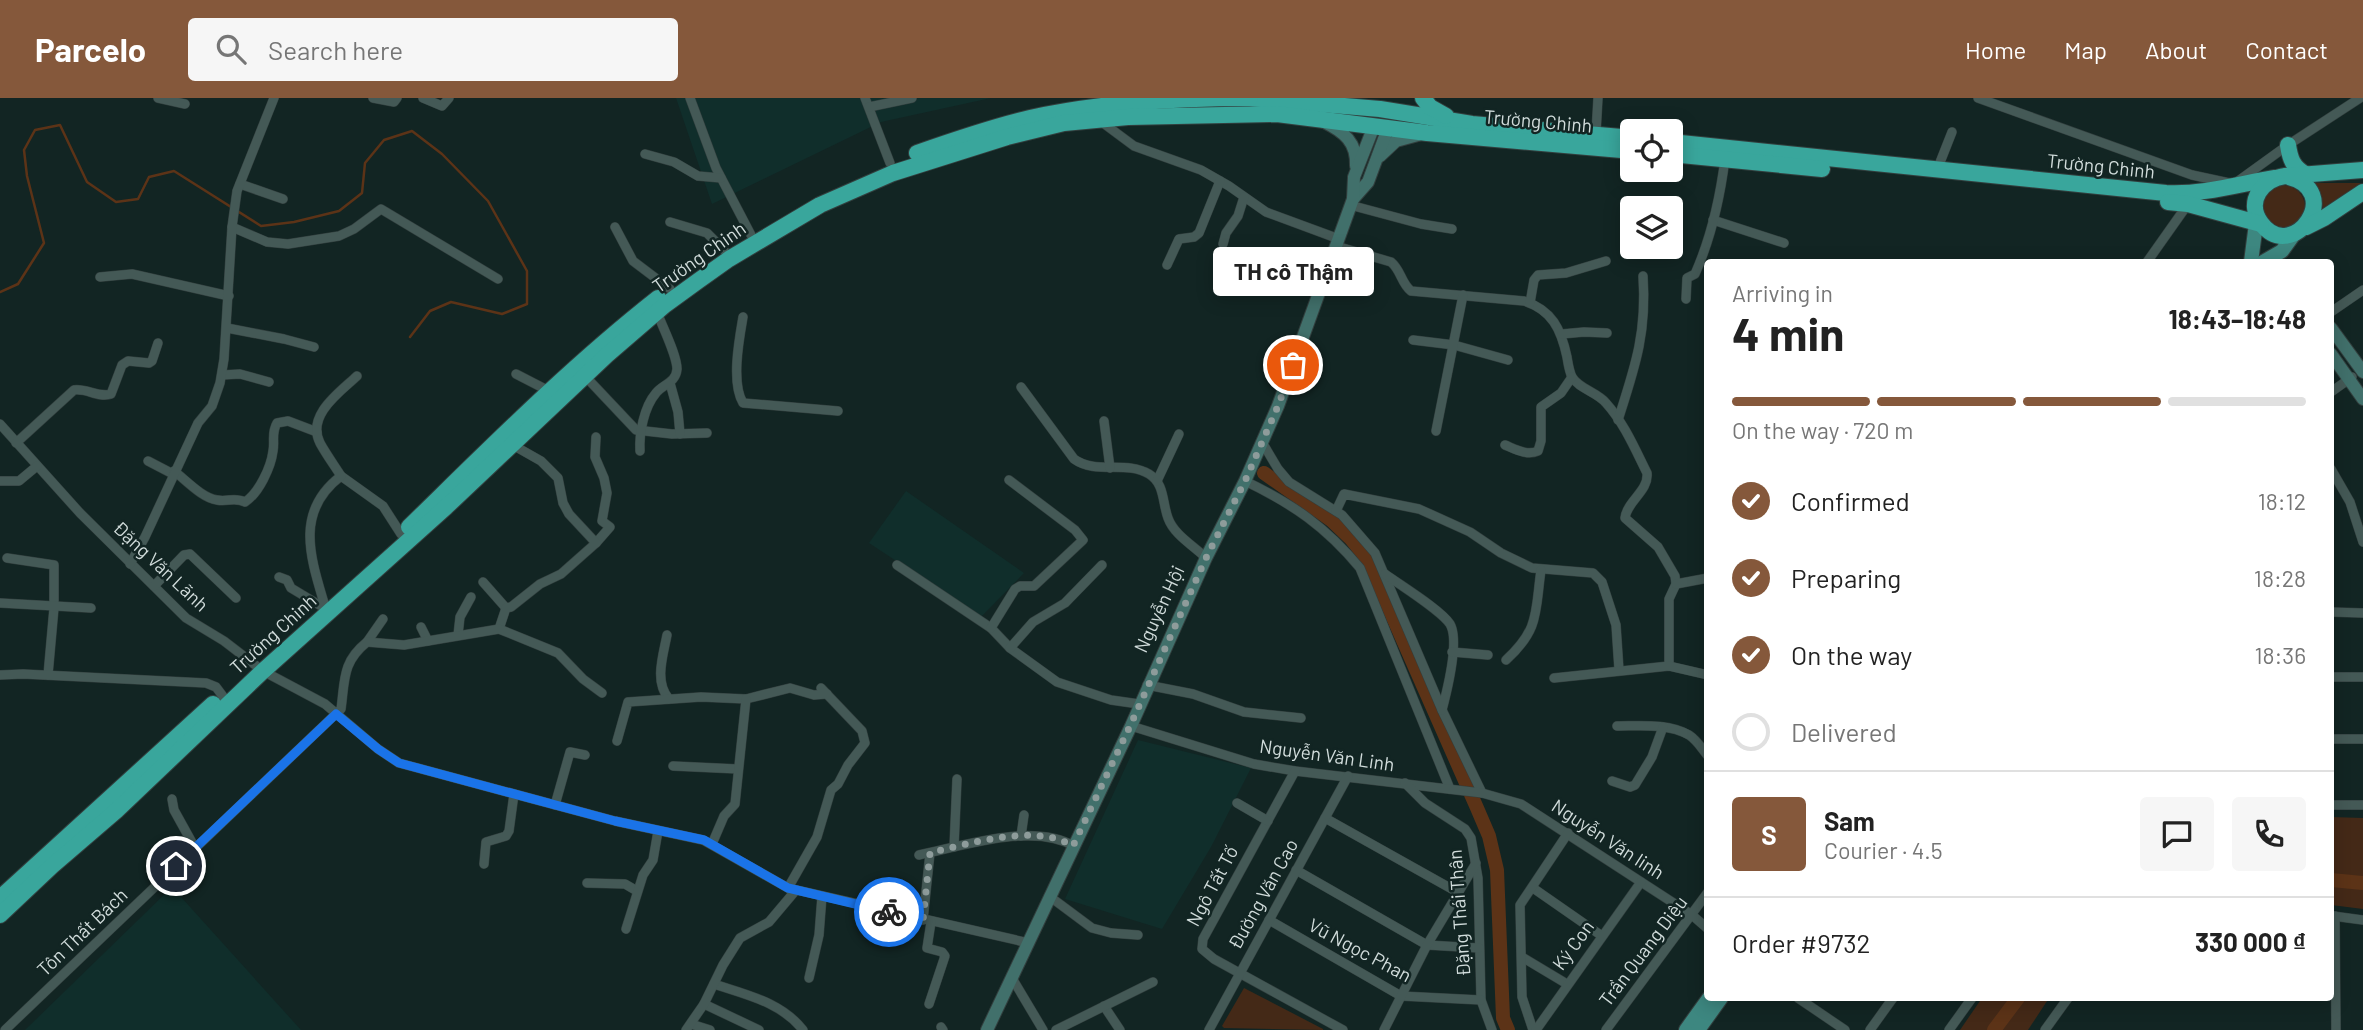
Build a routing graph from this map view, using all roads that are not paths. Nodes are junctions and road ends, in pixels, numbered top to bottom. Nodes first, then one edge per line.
1 (158, 98) edge
2 (274, 98) edge
3 (373, 98) edge
4 (397, 98) edge
5 (423, 98) edge
6 (449, 98) edge
7 (690, 98) edge
8 (912, 98) edge
9 (1250, 98) edge
10 (1354, 98) edge
11 (1423, 98) edge
12 (1598, 98) edge
13 (1978, 98) edge
14 (2360, 98) edge
15 (867, 103) edge
16 (185, 104) dead end
17 (1389, 104) edge
18 (1315, 110) junction
19 (1097, 119) junction
20 (1472, 124) junction
21 (1381, 127) junction
22 (1952, 132) dead end
23 (1427, 133) junction
24 (1596, 134) junction
25 (1620, 137) edge
26 (1683, 143) edge
27 (2288, 145) junction
28 (1620, 150) edge
29 (645, 154) dead end
30 (1683, 155) edge
31 (1724, 159) junction
32 (1376, 162) junction
33 (890, 163) junction
34 (1937, 170) junction
35 (2363, 170) edge
36 (2305, 174) junction
37 (1354, 177) junction
38 (2280, 177) junction
39 (722, 178) junction
40 (1220, 181) junction
41 (2234, 184) junction
42 (239, 187) junction
43 (2363, 192) edge
44 (1244, 197) junction
45 (283, 199) dead end
46 (1352, 202) junction
47 (2188, 204) junction
48 (1713, 220) junction
49 (2258, 221) junction
50 (670, 222) dead end
51 (232, 227) junction
52 (615, 228) dead end
53 (1452, 229) dead end
54 (2299, 231) junction
55 (751, 235) junction
56 (1337, 243) junction
57 (1784, 243) dead end
58 (1223, 244) dead end
59 (724, 250) junction
60 (2284, 257) edge
61 (2149, 259) edge
62 (2252, 259) edge
63 (1606, 261) dead end
64 (1167, 265) dead end
65 (1643, 276) dead end
66 (100, 277) dead end
67 (498, 279) dead end
68 (670, 289) junction
69 (2363, 290) edge
70 (1463, 295) junction
71 (229, 296) junction
72 (1686, 299) dead end
73 (1530, 303) junction
74 (2334, 310) edge
75 (657, 312) junction
76 (743, 317) dead end
77 (227, 328) junction
78 (2334, 332) edge
79 (1606, 333) dead end
80 (1562, 334) junction
81 (1413, 340) dead end
82 (158, 343) dead end
83 (1454, 345) junction
84 (314, 347) dead end
85 (2334, 358) edge
86 (1508, 360) dead end
87 (2362, 370) edge
88 (516, 374) dead end
89 (222, 375) junction
90 (357, 376) dead end
91 (586, 376) junction
92 (1572, 377) junction
93 (2350, 379) junction
94 (269, 382) dead end
95 (670, 383) junction
96 (1021, 387) dead end
97 (2334, 390) edge
98 (549, 391) junction
99 (2363, 399) edge
100 (838, 411) dead end
101 (1618, 419) junction
102 (1104, 421) dead end
103 (1, 428) edge
104 (520, 429) junction
105 (1436, 431) dead end
106 (317, 432) junction
107 (642, 432) junction
108 (706, 433) dead end
109 (680, 434) junction
110 (1178, 434) dead end
111 (596, 437) dead end
112 (1262, 442) junction
113 (16, 443) junction
114 (1505, 444) dead end
115 (640, 450) dead end
116 (148, 461) dead end
117 (37, 466) junction
118 (1110, 468) junction
119 (174, 473) junction
120 (2334, 473) edge
121 (341, 476) junction
122 (1009, 480) dead end
123 (0, 481) edge
124 (1157, 481) junction
125 (1245, 481) junction
126 (1336, 511) junction
127 (401, 534) junction
128 (596, 542) junction
129 (2363, 542) edge
130 (7, 558) dead end
131 (1206, 558) junction
132 (130, 564) junction
133 (897, 565) dead end
134 (1102, 565) dead end
135 (1541, 570) junction
136 (1383, 572) junction
137 (279, 577) dead end
138 (1704, 579) edge
139 (483, 582) dead end
140 (1675, 584) junction
141 (154, 586) junction
142 (471, 597) dead end
143 (236, 598) dead end
144 (0, 603) edge
145 (323, 605) junction
146 (54, 608) junction
147 (91, 608) dead end
148 (506, 608) junction
149 (2334, 612) edge
150 (2363, 613) edge
151 (383, 619) dead end
152 (421, 627) dead end
153 (991, 628) junction
154 (499, 629) junction
155 (458, 635) junction
156 (667, 635) dead end
157 (428, 641) junction
158 (367, 642) junction
159 (1010, 648) junction
160 (1452, 652) junction
161 (1488, 655) dead end
162 (1506, 660) dead end
163 (1669, 666) junction
164 (260, 668) junction
165 (1619, 670) junction
166 (1704, 674) edge
167 (0, 675) edge
168 (48, 675) junction
169 (2334, 677) edge
170 (2363, 677) edge
171 (1554, 678) dead end
172 (1147, 685) junction
173 (602, 693) dead end
174 (226, 698) junction
175 (669, 699) junction
176 (746, 699) junction
177 (1139, 704) junction
178 (1442, 710) junction
179 (336, 714) junction
180 (1301, 718) dead end
181 (1130, 726) junction
182 (1617, 726) dead end
183 (1663, 727) junction
184 (2334, 739) edge
185 (2363, 739) edge
186 (617, 741) dead end
187 (1704, 751) edge
188 (585, 755) dead end
189 (673, 766) dead end
190 (738, 769) junction
191 (1295, 771) junction
192 (1348, 776) junction
193 (957, 779) dead end
194 (1612, 781) dead end
195 (1405, 783) junction
196 (1450, 789) junction
197 (1482, 793) junction
198 (514, 794) junction
199 (172, 799) dead end
200 (1237, 803) dead end
201 (555, 805) junction
202 (2334, 805) edge
203 (2363, 805) edge
204 (1024, 815) dead end
205 (1325, 818) junction
206 (1268, 821) junction
207 (658, 831) junction
208 (1568, 833) junction
209 (1021, 836) junction
210 (712, 844) junction
211 (1073, 846) junction
212 (954, 847) junction
213 (195, 848) junction
214 (930, 853) junction
215 (919, 855) dead end
216 (1477, 862) junction
217 (484, 864) dead end
218 (1296, 870) junction
219 (1641, 882) junction
220 (587, 883) dead end
221 (1533, 888) junction
222 (792, 889) junction
223 (637, 891) junction
224 (1459, 893) junction
225 (822, 896) junction
226 (1049, 896) junction
227 (0, 898) edge
228 (1704, 898) edge
229 (0, 915) edge
230 (1692, 915) junction
231 (2334, 916) edge
232 (1269, 920) junction
233 (2363, 920) edge
234 (927, 921) junction
235 (1704, 926) edge
236 (626, 929) dead end
237 (1138, 935) dead end
238 (1602, 936) junction
239 (1029, 943) junction
240 (1427, 945) junction
241 (1479, 948) junction
242 (2334, 954) edge
243 (1522, 957) junction
244 (1240, 974) junction
245 (809, 978) dead end
246 (1012, 978) junction
247 (1153, 982) dead end
248 (714, 984) junction
249 (1567, 984) junction
250 (1401, 996) junction
251 (1481, 1000) junction
252 (1707, 1001) edge
253 (1719, 1001) edge
254 (1810, 1001) edge
255 (1891, 1001) edge
256 (1970, 1001) edge
257 (2066, 1001) edge
258 (704, 1004) junction
259 (929, 1004) dead end
260 (1104, 1006) junction
261 (689, 1027) edge
262 (5, 1030) edge
263 (710, 1030) edge
264 (760, 1030) edge
265 (803, 1030) edge
266 (987, 1030) edge
267 (1043, 1030) edge
268 (1056, 1030) edge
269 (1120, 1030) edge
270 (1209, 1030) edge
271 (1343, 1030) edge
272 (1384, 1030) edge
273 (1492, 1030) edge
274 (1534, 1030) edge
275 (1606, 1030) edge
276 (1686, 1030) edge
277 (1699, 1030) edge
278 (1845, 1030) edge
279 (1870, 1030) edge
280 (1950, 1030) edge
281 (2045, 1030) edge
282 (2336, 1030) edge

1 - 16 street
2 - 42 street
3 - 4 street
5 - 6 street
7 - 39 street
8 - 15 street
9 - 18 highway, Trường Chinh
9 - 33 highway, Trường Chinh
10 - 18 highway
11 - 20 highway
12 - 24 street
13 - 41 street
14 - 27 street
15 - 33 street
17 - 18 highway, Trường Chinh
17 - 20 highway, Trường Chinh
17 - 21 highway, Nguyễn Hội
18 - 19 highway, Trường Chinh
18 - 21 highway, Trường Chinh
18 - 37 street
19 - 40 street
19 - 75 highway, Trường Chinh
20 - 24 highway, Trường Chinh
21 - 23 highway, Trường Chinh
21 - 32 street, Nguyễn Hội
21 - 37 street, Nguyễn Hội
22 - 34 street
23 - 28 highway, Trường Chinh
23 - 32 street
24 - 25 highway, Trường Chinh
26 - 34 highway, Trường Chinh
27 - 36 highway
27 - 41 street
29 - 39 street
30 - 31 highway, Trường Chinh
31 - 47 highway, Trường Chinh
31 - 48 street
32 - 46 street, Nguyễn Hội
33 - 55 highway, Trường Chinh
34 - 41 highway, Trường Chinh
35 - 36 highway, Trường Chinh
36 - 38 highway, Trường Chinh
37 - 46 street, Nguyễn Hội
38 - 41 highway, Trường Chinh
38 - 49 highway
38 - 54 highway
39 - 55 street
40 - 44 street
40 - 64 street
42 - 45 street
42 - 51 street
43 - 54 highway
44 - 56 street
44 - 58 street
46 - 53 street
46 - 56 street, Nguyễn Hội
47 - 49 highway, Trường Chinh
47 - 61 street
48 - 57 street
48 - 72 street
49 - 54 highway
49 - 62 main road
50 - 59 street
51 - 67 street
51 - 71 street
52 - 68 street
54 - 60 main road
55 - 59 highway, Trường Chinh
56 - 70 street
56 - 112 street, Nguyễn Hội
59 - 68 highway, Trường Chinh
63 - 73 street
65 - 101 street
66 - 71 street
68 - 98 highway, Trường Chinh
69 - 74 street
70 - 73 street
70 - 83 street
71 - 77 street
73 - 80 street
75 - 91 highway, Trường Chinh
75 - 95 street
76 - 100 street
77 - 84 street
77 - 89 street
78 - 87 street
79 - 80 street
80 - 92 street
81 - 83 street
82 - 113 street
83 - 86 street
83 - 105 street
85 - 93 street
87 - 93 street
88 - 98 street
89 - 94 street
89 - 119 street
90 - 106 street
91 - 104 highway, Trường Chinh
91 - 107 street
92 - 101 street
92 - 114 street
93 - 97 street
93 - 99 street
95 - 107 street
95 - 109 street
96 - 118 street
98 - 104 highway, Trường Chinh
101 - 140 street
102 - 118 street
103 - 113 street, Đặng Văn Lãnh
104 - 127 highway, Trường Chinh
104 - 128 street
104 - 164 highway, Trường Chinh
106 - 119 street
106 - 121 street
107 - 109 street
107 - 115 street
108 - 109 street
110 - 124 street
111 - 128 street
112 - 125 street, Nguyễn Hội
112 - 126 street
113 - 117 street, Đặng Văn Lãnh
116 - 119 street
117 - 123 street
117 - 132 street, Đặng Văn Lãnh
118 - 124 street
119 - 132 street
120 - 129 street
121 - 127 street
121 - 145 street
122 - 153 street
124 - 131 street
125 - 131 street, Nguyễn Hội
125 - 196 street
126 - 135 street
126 - 136 street
127 - 145 highway, Trường Chinh
128 - 148 street
130 - 146 street
131 - 172 street, Nguyễn Hội
132 - 141 street, Đặng Văn Lãnh
133 - 153 street
134 - 159 street
135 - 162 street
135 - 165 street
136 - 160 street
136 - 178 street
137 - 145 street
138 - 140 street
139 - 148 street
140 - 163 street
141 - 143 street
141 - 164 street, Đặng Văn Lãnh
142 - 155 street
144 - 146 street
145 - 164 highway, Trường Chinh
146 - 147 street
146 - 168 street
148 - 154 street
149 - 150 street
151 - 158 street
152 - 157 street
153 - 159 street
154 - 155 street
154 - 173 street
155 - 157 street
156 - 175 street
157 - 158 street
158 - 179 street
159 - 177 street
160 - 161 street
160 - 178 street
163 - 165 street
163 - 166 street
164 - 174 highway, Trường Chinh
164 - 179 street, Đặng Văn Lãnh
165 - 171 street
167 - 168 street
168 - 174 street
169 - 170 street
172 - 177 street, Nguyễn Hội
172 - 180 street
174 - 227 highway, Trường Chinh
174 - 229 highway, Trường Chinh
175 - 176 street
175 - 186 street
176 - 190 street
176 - 222 street
177 - 181 street, Nguyễn Hội
178 - 197 street
179 - 198 street, Đặng Văn Lãnh
179 - 213 street, Tôn Thất Bách
181 - 191 street, Nguyễn Văn Linh
181 - 211 street, Nguyễn Hội
182 - 183 street
183 - 187 street
183 - 194 street
184 - 185 street
188 - 201 street
189 - 190 street
190 - 210 street
191 - 192 street, Nguyễn Văn Linh
191 - 206 street, Ngô Tất Tố
192 - 195 street, Nguyễn Văn Linh
192 - 205 street, Đường Văn Cao
193 - 212 street
195 - 196 street, Nguyễn Văn Linh
195 - 216 street, Đặng Thái Thân
196 - 197 street, Nguyễn Văn Linh
197 - 208 street, Nguyễn Văn linh
198 - 201 street, Đặng Văn Lãnh
198 - 217 street
199 - 213 street
200 - 206 street
201 - 207 street, Đặng Văn Lãnh
202 - 203 street
204 - 209 street
205 - 218 street, Đường Văn Cao
205 - 224 street
206 - 244 street, Ngô Tất Tố
207 - 210 street, Đặng Văn Lãnh
207 - 223 street
208 - 219 street, Nguyễn Văn linh
208 - 221 street
209 - 211 street
209 - 212 street
210 - 222 street, Đặng Văn Lãnh
211 - 226 street, Nguyễn Hội
212 - 214 street
213 - 262 street, Tôn Thất Bách
214 - 215 street
214 - 234 street
216 - 224 street
216 - 241 street, Đặng Thái Thân
218 - 232 street, Đường Văn Cao
218 - 240 street
219 - 230 street, Nguyễn Văn linh
219 - 238 street, Ký Con
220 - 223 street
221 - 238 street
221 - 243 street
222 - 225 street, Đặng Văn Lãnh
222 - 248 street
223 - 236 street
224 - 240 street
225 - 234 street, Đặng Văn Lãnh
225 - 245 street
226 - 237 street
226 - 239 street, Nguyễn Hội
228 - 230 street, Trần Quang Diệu
230 - 235 street, Nguyễn Văn linh
230 - 275 street, Trần Quang Diệu
231 - 233 street
232 - 244 street, Đường Văn Cao
232 - 250 street, Vũ Ngọc Phan
234 - 239 street, Đặng Văn Lãnh
234 - 259 street
238 - 249 street, Ký Con
239 - 246 street, Nguyễn Hội
240 - 241 street
240 - 250 street
241 - 251 street, Đặng Thái Thân
242 - 282 street
243 - 249 street
243 - 274 street
244 - 270 street, Đường Văn Cao
244 - 271 street, Ngô Tất Tố
246 - 266 street, Nguyễn Hội
246 - 267 street
247 - 260 street
248 - 258 street
248 - 265 street
249 - 274 street, Ký Con
250 - 251 street, Vũ Ngọc Phan
250 - 272 street
251 - 273 street, Đặng Thái Thân
252 - 276 main road
253 - 277 main road
254 - 278 street
255 - 279 street
256 - 280 street
257 - 281 street
258 - 261 street
258 - 264 street
260 - 268 street
260 - 269 street
261 - 263 street

